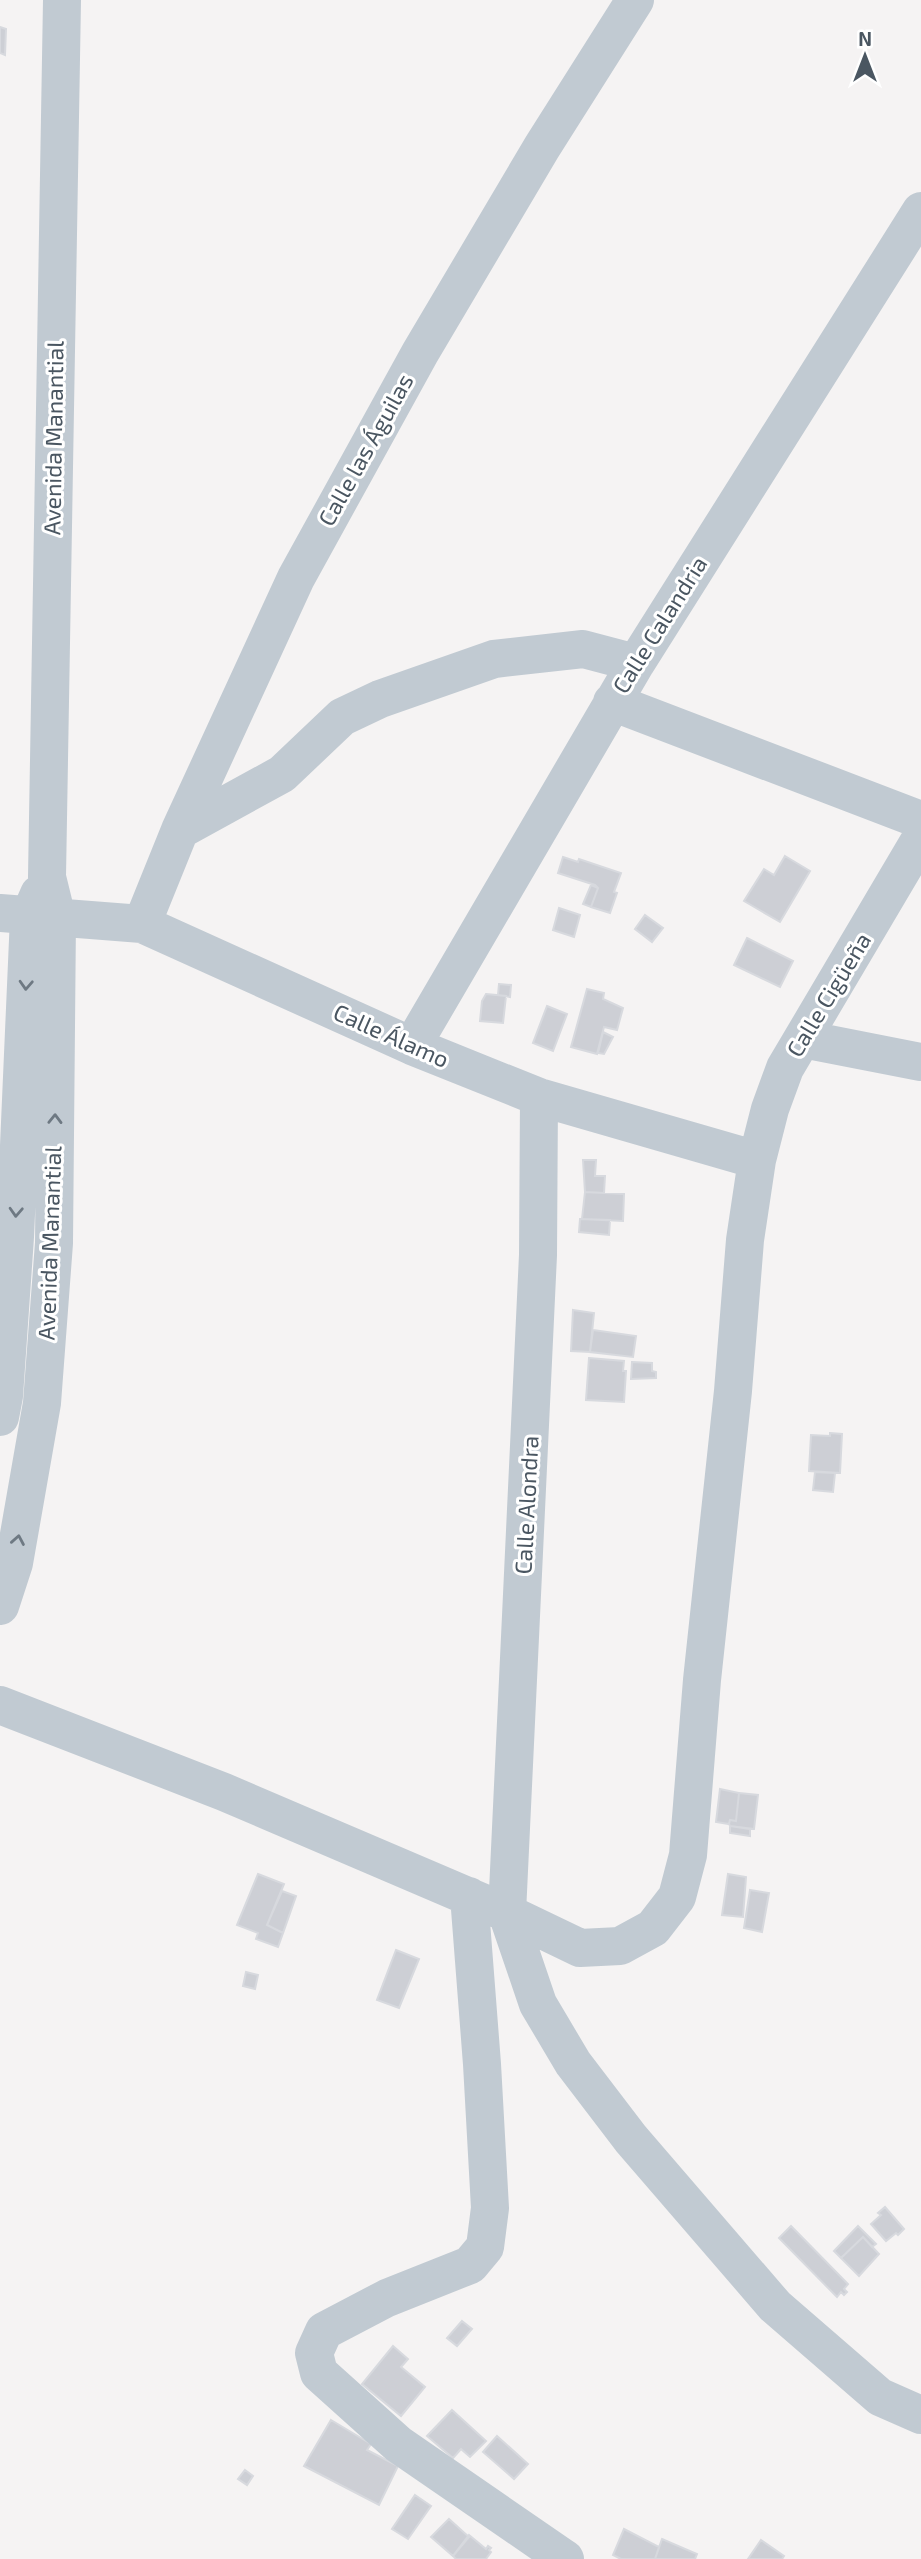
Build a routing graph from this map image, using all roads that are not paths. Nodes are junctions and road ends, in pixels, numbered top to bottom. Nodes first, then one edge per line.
1 (62, 0) edge
2 (635, 0) edge
3 (921, 211) edge
4 (636, 663) junction
5 (612, 702) junction
6 (921, 820) edge
7 (180, 830) junction
8 (921, 838) edge
9 (29, 916) edge
10 (142, 924) junction
11 (803, 1039) junction
12 (412, 1046) junction
13 (921, 1062) edge
14 (539, 1097) junction
15 (757, 1160) junction
16 (0, 1417) edge
17 (0, 1606) edge
18 (0, 1705) edge
19 (469, 1896) junction
20 (508, 1913) junction
21 (921, 2415) edge
22 (565, 2559) edge

1 - 9 street, Avenida Manantial
2 - 7 street, Calle las Águilas
3 - 4 street, Calle Calandria
4 - 5 street, Calle Calandria
4 - 7 street
5 - 6 street
5 - 12 street, Calle Calandria
7 - 10 street, Calle las Águilas
8 - 11 street, Calle Cigüeña
9 - 10 street, Calle Álamo
9 -> 16 street, Avenida Manantial
17 -> 9 street, Avenida Manantial
10 - 12 street, Calle Álamo
11 - 13 street
11 - 15 street, Calle Cigüeña
12 - 14 street, Calle Álamo
14 - 15 street, Calle Álamo
14 - 20 street, Calle Alondra
15 - 20 street, Calle Cigüeña
18 - 19 street, Calle Cigüeña
19 - 20 street, Calle Cigüeña
19 - 22 street
20 - 21 street

